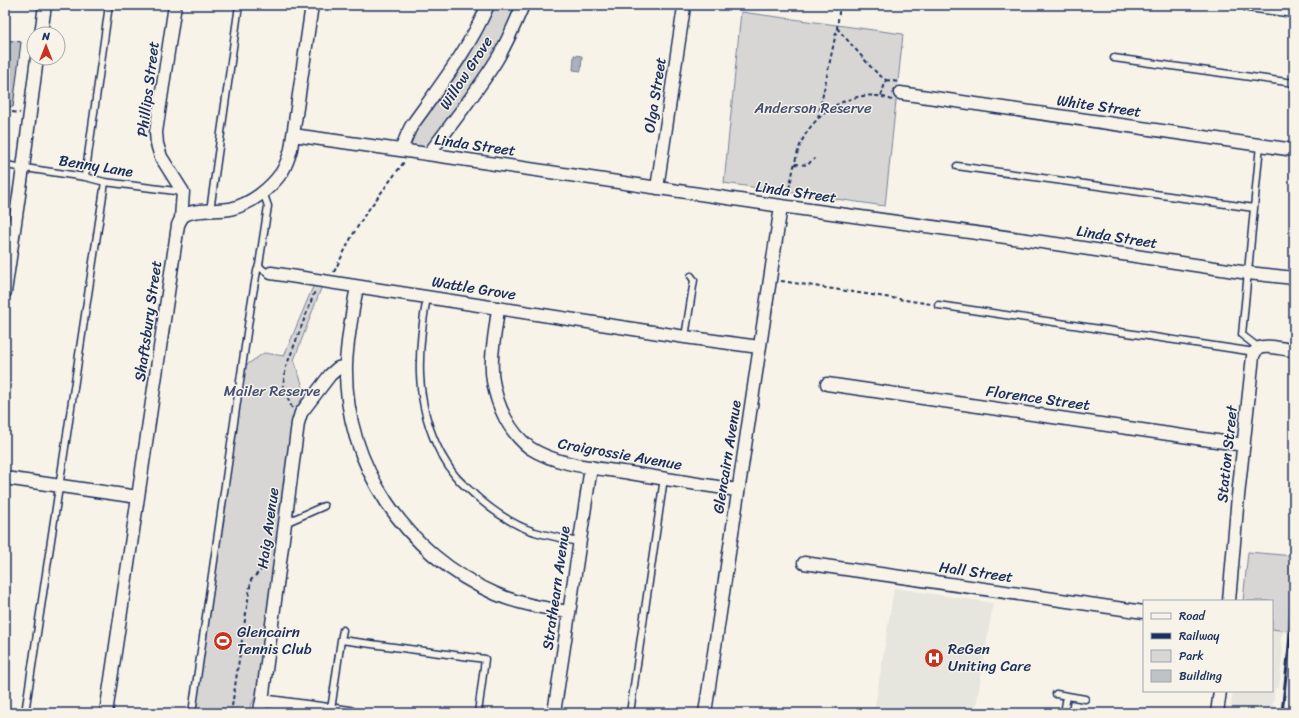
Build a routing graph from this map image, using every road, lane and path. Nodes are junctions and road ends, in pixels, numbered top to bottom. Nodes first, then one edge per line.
1 (45, 5) edge
2 (109, 5) edge
3 (175, 5) edge
4 (239, 5) edge
5 (312, 5) edge
6 (488, 5) edge
7 (523, 5) edge
8 (840, 5) edge
9 (1248, 5) edge
10 (684, 6) dead end
11 (1294, 11) edge
12 (42, 26) edge
13 (837, 28) junction
14 (1114, 58) dead end
15 (36, 66) edge
16 (1294, 83) edge
17 (881, 96) junction
18 (897, 97) joint
19 (5, 111) edge
20 (29, 114) junction
21 (818, 118) junction
22 (294, 135) junction
23 (1260, 145) junction
24 (404, 150) junction
25 (1294, 150) edge
26 (429, 154) junction
27 (815, 159) dead end
28 (795, 164) junction
29 (5, 165) edge
30 (957, 166) dead end
31 (23, 168) junction
32 (85, 177) junction
33 (105, 182) junction
34 (657, 188) junction
35 (183, 192) junction
36 (263, 192) junction
37 (787, 195) dead end
38 (781, 206) junction
39 (1254, 208) junction
40 (210, 211) junction
41 (181, 218) junction
42 (259, 265) junction
43 (271, 273) joint
44 (1248, 273) junction
45 (691, 276) dead end
46 (1294, 278) edge
47 (770, 280) junction
48 (324, 282) junction
49 (357, 287) junction
50 (5, 292) edge
51 (427, 297) junction
52 (938, 305) joint
53 (498, 308) junction
54 (685, 337) junction
55 (760, 347) junction
56 (1257, 350) junction
57 (1294, 350) edge
58 (346, 366) junction
59 (827, 384) dead end
60 (292, 409) dead end
61 (1244, 445) junction
62 (591, 467) junction
63 (5, 478) edge
64 (664, 478) junction
65 (59, 486) junction
66 (738, 490) junction
67 (138, 497) junction
68 (324, 506) dead end
69 (285, 523) junction
70 (579, 542) junction
71 (270, 561) dead end
72 (804, 563) dead end
73 (1229, 600) edge
74 (569, 612) junction
75 (1143, 612) edge
76 (343, 630) dead end
77 (341, 640) junction
78 (1294, 674) edge
79 (1220, 692) edge
80 (1056, 694) dead end
81 (1067, 696) junction
82 (1085, 699) dead end
83 (262, 701) junction
84 (331, 710) junction
85 (25, 713) edge
86 (106, 713) edge
87 (192, 713) edge
88 (231, 713) edge
89 (259, 713) edge
90 (350, 713) edge
91 (478, 713) edge
92 (554, 713) edge
93 (630, 713) edge
94 (705, 713) edge
95 (1064, 713) edge
96 (1217, 713) edge
97 (1289, 713) edge

1 - 12 street
2 - 32 lane
3 - 35 street, Phillips Street
4 - 40 lane
5 - 22 street
6 - 24 street, Willow Grove
7 - 26 street, Willow Grove
8 - 13 path
9 - 11 street
10 - 34 street, Olga Street
13 - 17 path
13 - 21 path
14 - 16 lane
15 - 20 street
17 - 18 path
17 - 21 path
18 - 23 street, White Street
19 - 20 path
20 - 31 street
21 - 28 path
22 - 24 street, Linda Street
22 - 36 street
23 - 25 street, White Street
23 - 39 lane
24 - 26 street, Linda Street
24 - 48 path
26 - 34 street, Linda Street
27 - 28 path
28 - 37 path
29 - 31 lane, Benny Lane
30 - 39 lane
31 - 32 lane, Benny Lane
31 - 50 street
32 - 33 lane, Benny Lane
33 - 35 lane, Benny Lane
33 - 65 lane
34 - 38 street, Linda Street
35 - 41 street
36 - 40 street
36 - 42 lane
38 - 44 street, Linda Street
38 - 47 street, Glencairn Avenue
39 - 44 lane
40 - 41 street
41 - 67 street, Shaftsbury Street
42 - 43 lane, Wattle Grove
42 - 87 lane
43 - 48 street, Wattle Grove
44 - 46 street, Linda Street
44 - 56 lane
45 - 54 lane
47 - 52 path
47 - 55 street, Glencairn Avenue
48 - 49 street, Wattle Grove
48 - 60 path
49 - 51 street, Wattle Grove
49 - 58 street
51 - 53 street, Wattle Grove
51 - 70 lane
52 - 56 lane
53 - 54 street, Wattle Grove
53 - 62 street, Craigrossie Avenue
54 - 55 street, Wattle Grove
55 - 66 street, Glencairn Avenue
56 - 57 street
56 - 61 street, Station Street
58 - 69 street, Haig Avenue
58 - 74 street
59 - 61 street, Florence Street
61 - 73 street, Station Street
62 - 64 street, Craigrossie Avenue
62 - 70 street, Strathearn Avenue
63 - 65 street
64 - 66 street, Craigrossie Avenue
64 - 93 lane
65 - 67 street
65 - 85 lane
66 - 94 street, Glencairn Avenue
67 - 86 street, Shaftsbury Street
68 - 69 lane
69 - 83 street, Haig Avenue
70 - 74 street, Strathearn Avenue
71 - 88 path
72 - 75 street, Hall Street
74 - 92 street, Strathearn Avenue
76 - 77 lane
77 - 84 lane
77 - 91 lane
78 - 97 path
79 - 96 street
80 - 81 lane
81 - 82 lane
81 - 95 lane
83 - 84 street
83 - 89 street, Haig Avenue
84 - 90 street

